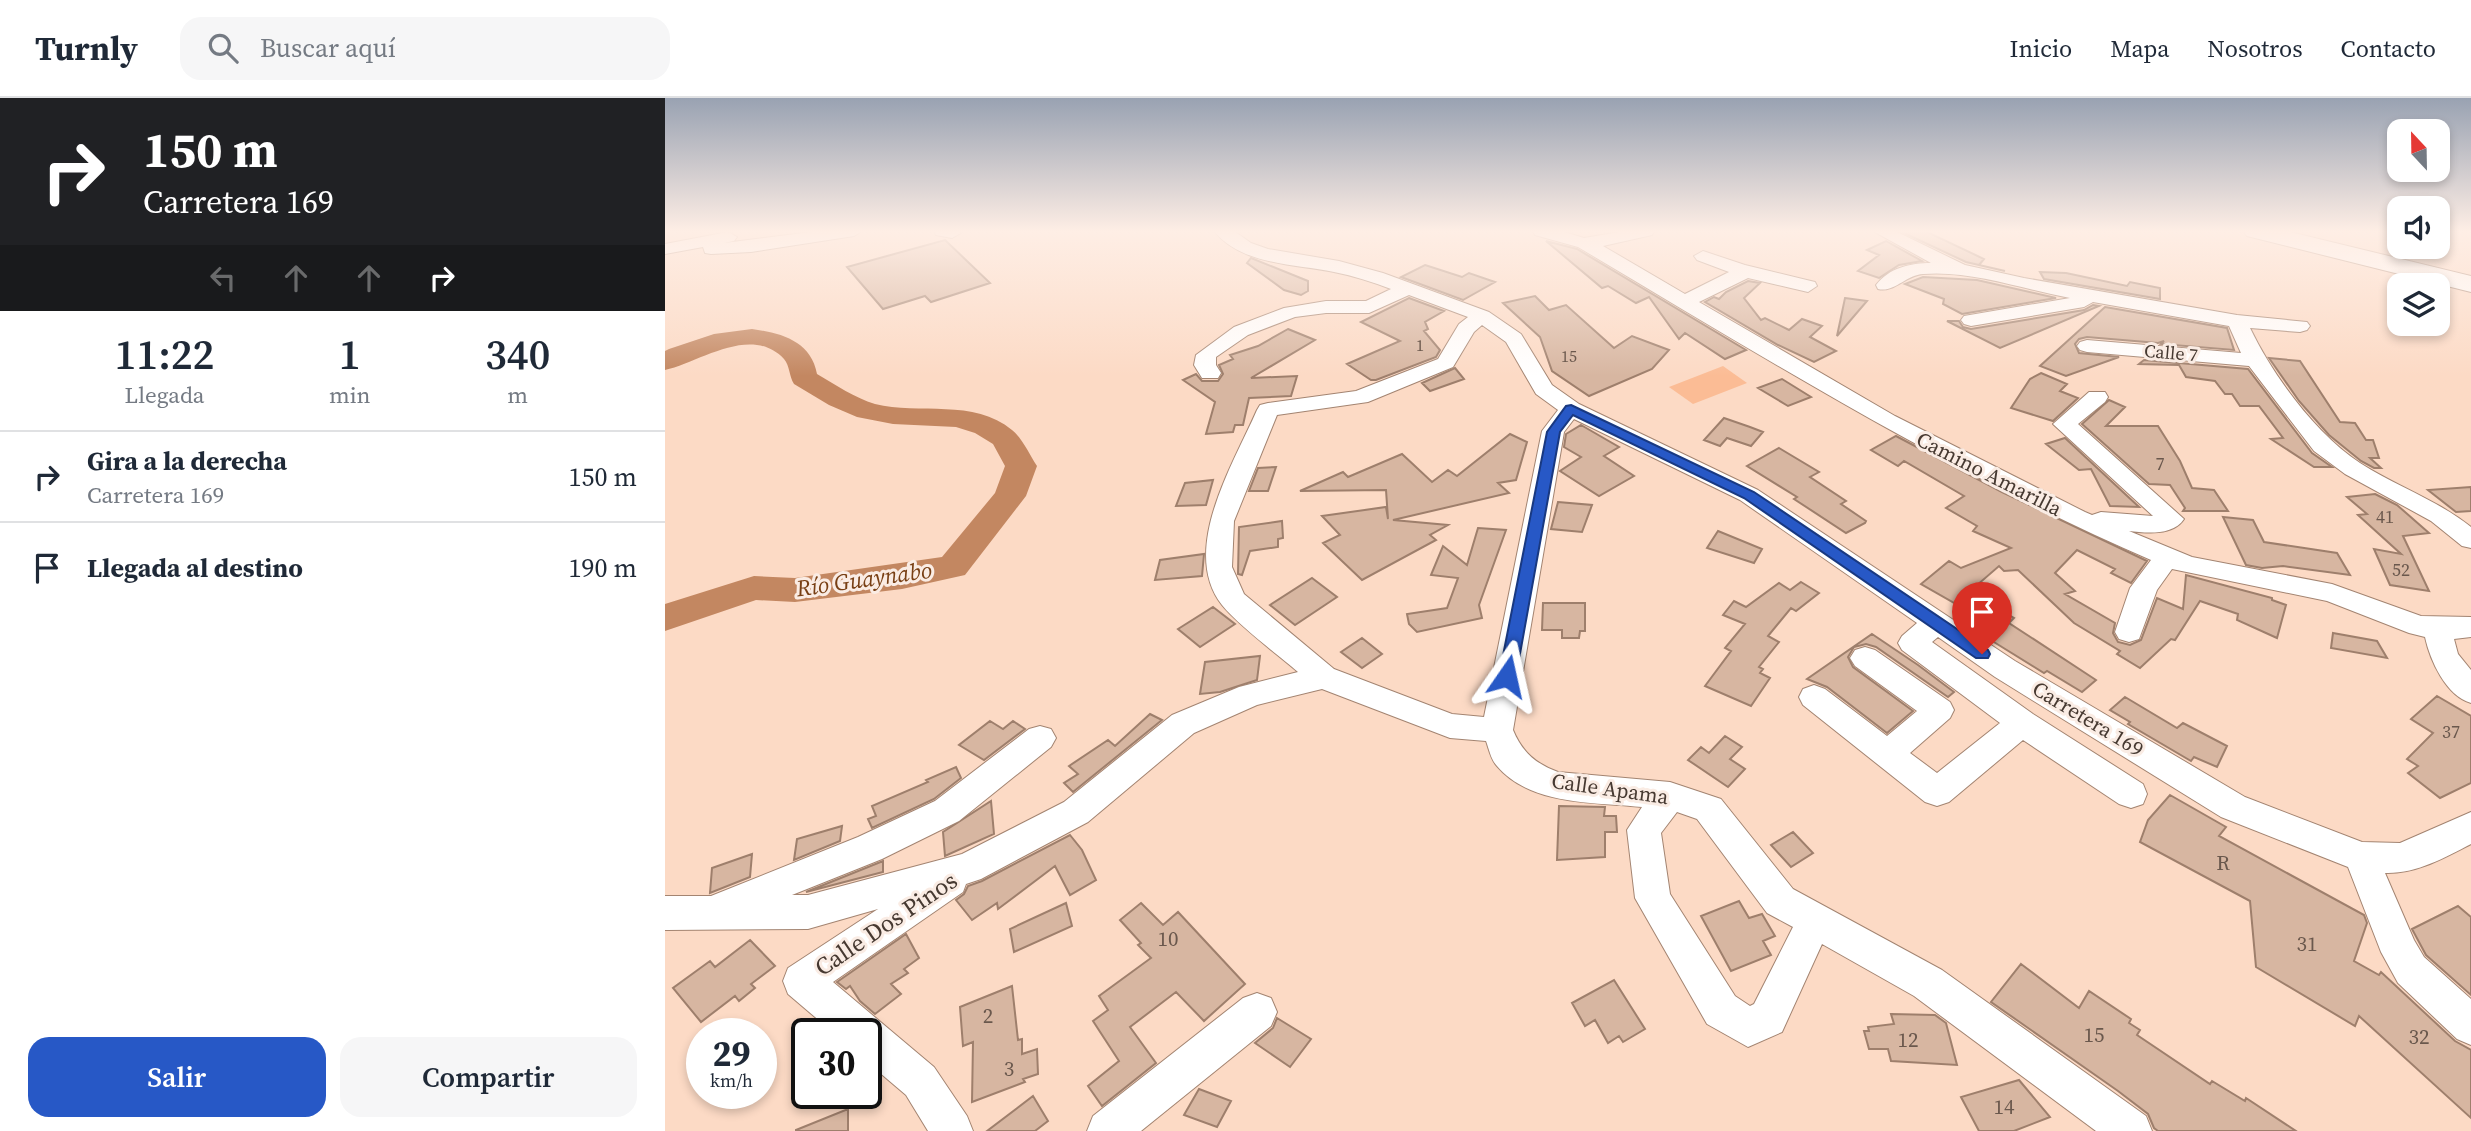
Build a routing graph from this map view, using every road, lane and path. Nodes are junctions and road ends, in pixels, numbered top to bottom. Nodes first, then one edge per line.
1 (1377, 279) edge
2 (1645, 279) edge
3 (1730, 279) edge
4 (1783, 279) edge
5 (1892, 279) edge
6 (2003, 279) edge
7 (2451, 279) edge
8 (2471, 284) edge
9 (1885, 285) dead end
10 (1808, 286) dead end
11 (1407, 289) junction
12 (2091, 294) junction
13 (1684, 302) junction
14 (1482, 316) junction
15 (1971, 320) dead end
16 (2237, 321) junction
17 (2300, 326) dead end
18 (2087, 346) dead end
19 (2255, 360) junction
20 (1210, 373) dead end
21 (2097, 397) dead end
22 (1571, 409) junction
23 (2076, 518) junction
24 (2471, 540) edge
25 (2167, 557) junction
26 (1936, 623) junction
27 (2437, 627) junction
28 (2471, 627) edge
29 (2129, 632) dead end
30 (1865, 658) dead end
31 (1323, 677) junction
32 (2471, 692) edge
33 (1814, 697) dead end
34 (2022, 723) junction
35 (1497, 730) junction
36 (1040, 738) dead end
37 (1888, 752) junction
38 (2131, 794) dead end
39 (1670, 796) junction
40 (2471, 827) edge
41 (2361, 857) junction
42 (969, 868) junction
43 (712, 911) junction
44 (665, 913) edge
45 (1814, 922) junction
46 (1257, 1012) dead end
47 (846, 1018) edge
48 (2471, 1025) edge
49 (882, 1049) edge
50 (952, 1131) edge
51 (1108, 1131) edge
52 (2131, 1131) edge

1 - 11 street, Carretera 169
2 - 13 street, Camino Amarilla
3 - 13 street
4 - 10 street
5 - 9 street
6 - 12 street
7 - 8 highway
11 - 14 street, Carretera 169
11 - 20 street
12 - 15 street
12 - 16 street
13 - 23 street, Camino Amarilla
14 - 22 street, Carretera 169
14 - 31 street
16 - 17 street
16 - 19 street
18 - 19 street, Calle 7
19 - 24 street
21 - 23 street
22 - 26 street, Carretera 169
22 - 35 street
23 - 25 street, Camino Amarilla
25 - 27 street, Camino Amarilla
25 - 29 street
26 - 34 street
26 - 41 street, Carretera 169
27 - 28 street, Camino Amarilla
27 - 32 street
30 - 37 street
31 - 35 street
31 - 42 street
33 - 37 street
34 - 37 street
34 - 38 street
35 - 39 street, Calle Apama
36 - 43 street
39 - 45 street, Calle Apama
39 - 45 street
40 - 41 street, Carretera 169
41 - 48 street
42 - 43 street
42 - 47 street, Calle Dos Pinos
43 - 44 street
45 - 52 street, Calle Apama
46 - 51 street
49 - 50 street, Calle Dos Pinos

